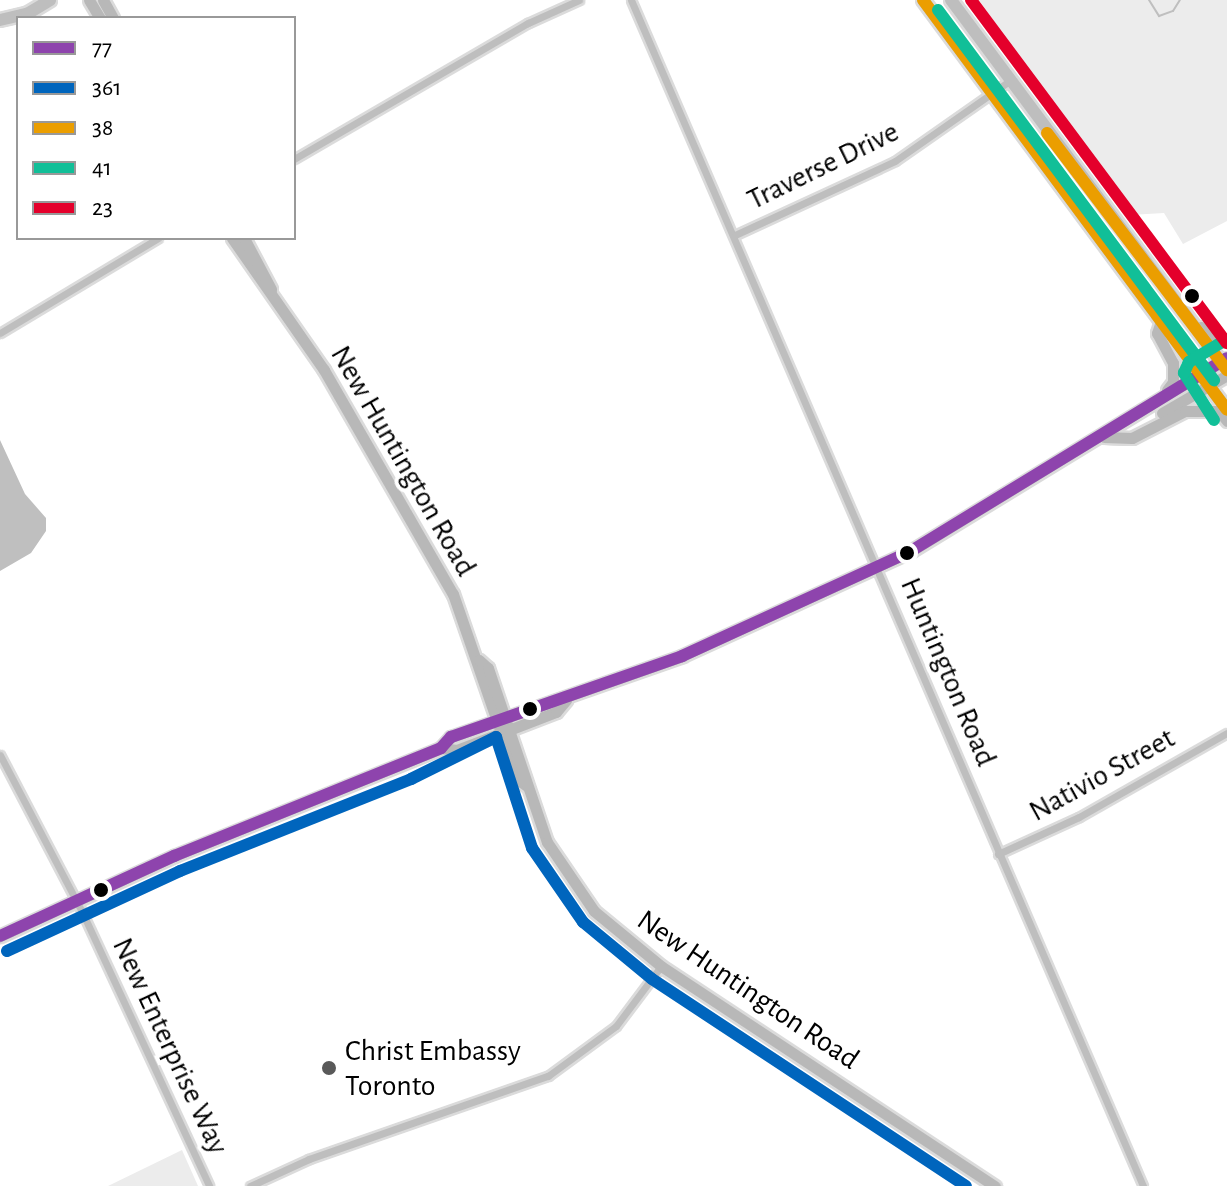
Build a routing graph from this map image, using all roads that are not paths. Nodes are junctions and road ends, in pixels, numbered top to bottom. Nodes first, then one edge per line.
1 (17, 0) edge
2 (50, 0) edge
3 (579, 0) edge
4 (631, 0) edge
5 (923, 0) edge
6 (951, 0) edge
7 (6, 16) edge
8 (1008, 82) junction
9 (992, 93) junction
10 (296, 158) edge
11 (735, 235) junction
12 (155, 240) edge
13 (233, 240) edge
14 (245, 240) edge
15 (273, 293) junction
16 (1183, 310) junction
17 (1161, 321) junction
18 (0, 333) edge
19 (1227, 340) edge
20 (1225, 366) edge
21 (1200, 374) junction
22 (1209, 386) junction
23 (1227, 410) edge
24 (1227, 421) edge
25 (1113, 425) junction
26 (1104, 437) junction
27 (1121, 438) junction
28 (877, 567) junction
29 (566, 700) junction
30 (501, 718) junction
31 (506, 731) junction
32 (1227, 733) edge
33 (441, 748) junction
34 (0, 755) edge
35 (998, 854) junction
36 (76, 901) junction
37 (0, 936) edge
38 (661, 966) junction
39 (209, 1186) edge
40 (250, 1186) edge
41 (995, 1186) edge
42 (1143, 1186) edge

1 - 7 main road
2 - 7 main road
3 - 10 street
4 - 11 street, Huntington Road
5 - 9 main road
6 - 8 main road
8 - 9 street, Traverse Drive
8 - 16 main road
9 - 11 street, Traverse Drive
9 - 17 main road
11 - 28 street, Huntington Road
12 - 18 street
13 - 15 street, New Huntington Road
14 - 15 street, New Huntington Road
15 - 30 street, New Huntington Road
16 - 19 street
16 - 20 main road
17 - 21 main road
17 - 25 street
20 - 21 street
20 - 22 street
21 - 22 main road
21 - 25 street
22 - 23 main road
22 - 27 street
24 - 27 street
25 - 26 street
26 - 27 street
26 - 28 street
28 - 29 street
28 - 35 street, Huntington Road
29 - 30 street
29 - 31 street
30 - 31 street, New Huntington Road
30 - 33 street
31 - 33 street
31 - 38 street, New Huntington Road
32 - 35 street, Nativio Street
33 - 36 street
34 - 36 street, New Enterprise Way
35 - 42 street, Huntington Road
36 - 37 street
36 - 39 street, New Enterprise Way
38 - 40 street
38 - 41 street, New Huntington Road

